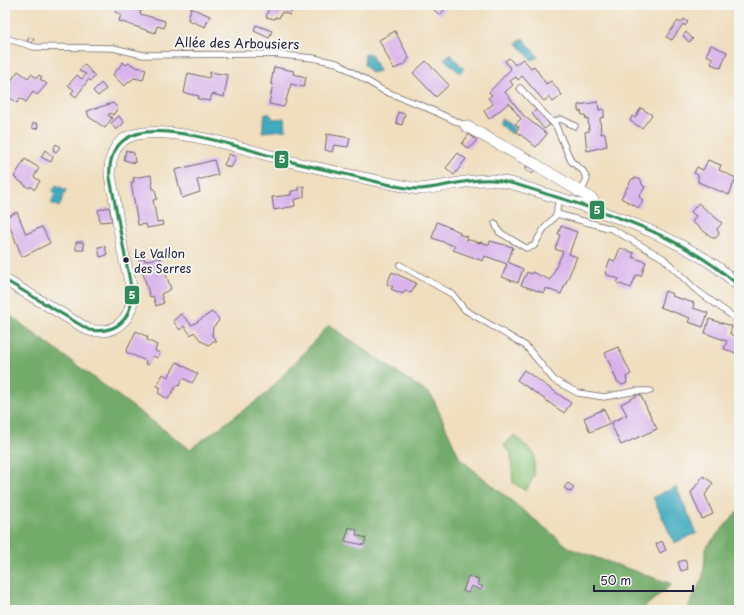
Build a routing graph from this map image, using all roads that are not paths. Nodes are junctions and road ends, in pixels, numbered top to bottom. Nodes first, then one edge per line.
1 (5, 38) edge
2 (520, 88) dead end
3 (553, 122) junction
4 (466, 126) joint
5 (575, 126) dead end
6 (581, 192) junction
7 (560, 198) junction
8 (597, 209) junction
9 (557, 214) junction
10 (495, 223) dead end
11 (400, 265) dead end
12 (5, 280) edge
13 (739, 286) edge
14 (739, 321) edge
15 (650, 391) dead end

1 - 4 lane, Allée des Arbousiers
2 - 3 lane
3 - 5 lane
3 - 6 lane
4 - 6 street, Allée des Arbousiers
6 - 8 street, Allée des Arbousiers
7 - 8 street
7 - 9 lane
7 - 12 street
8 - 13 street
9 - 10 lane
9 - 14 lane
11 - 15 lane

